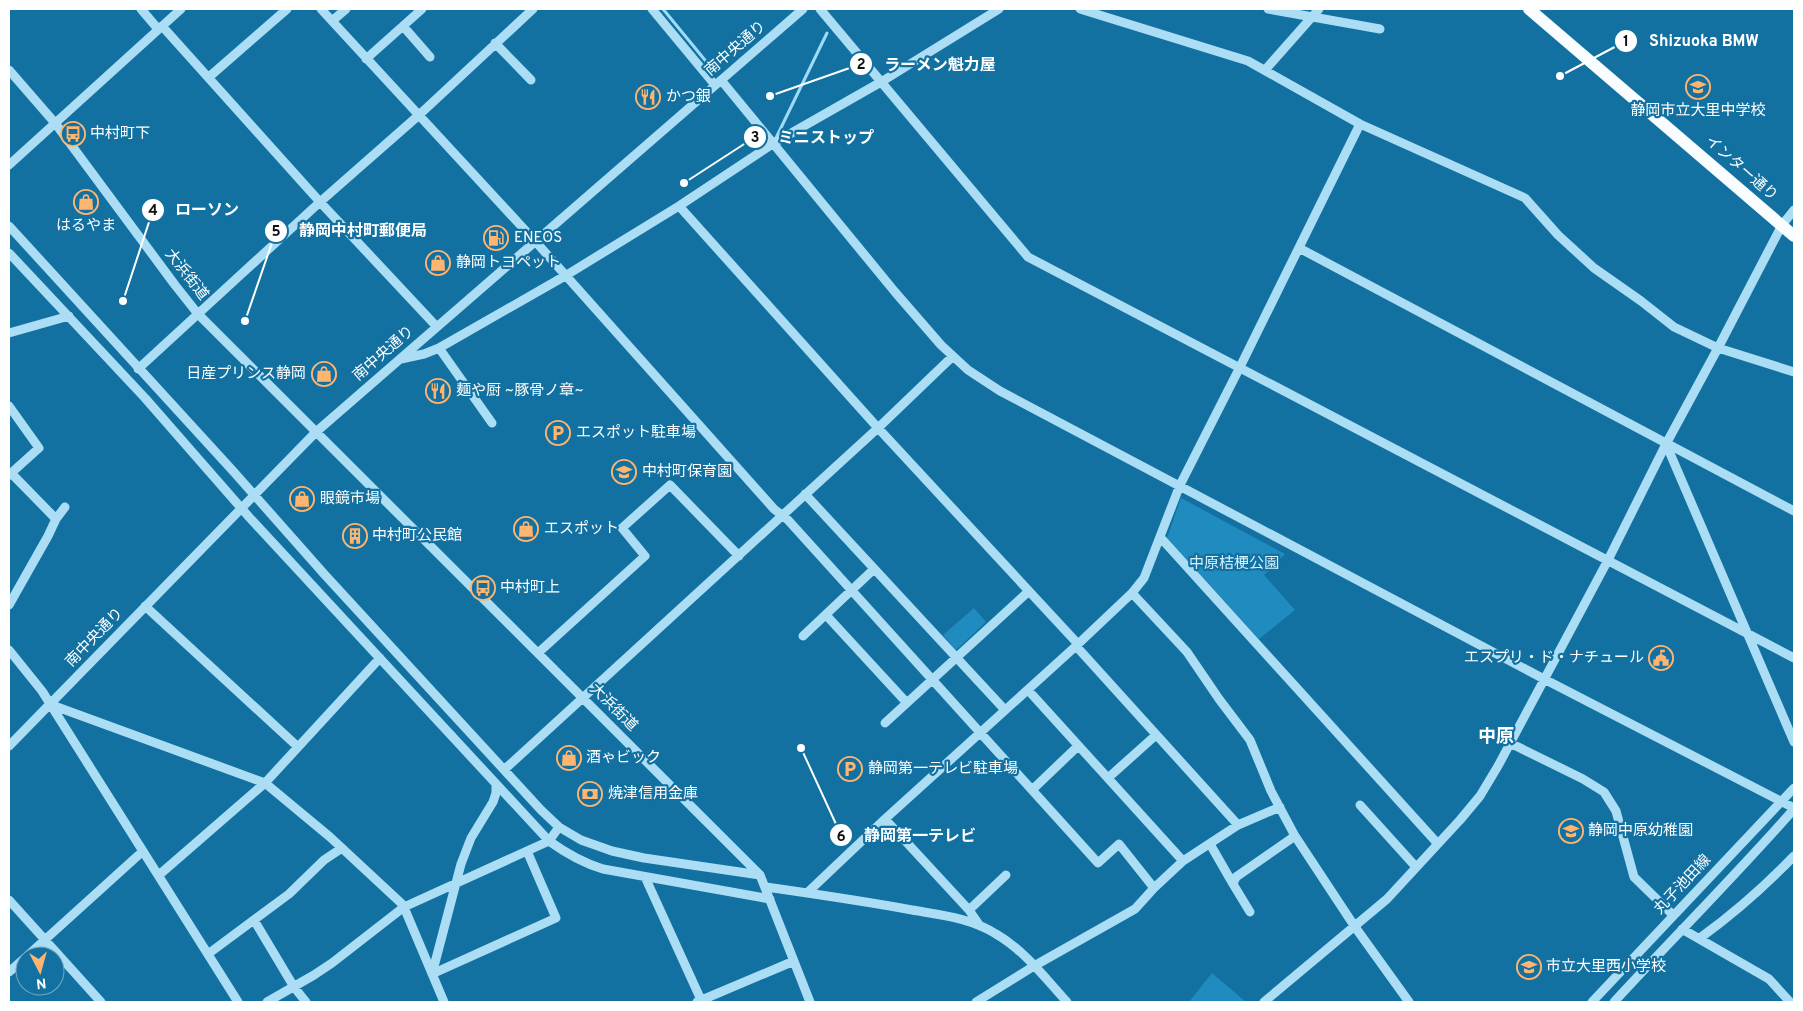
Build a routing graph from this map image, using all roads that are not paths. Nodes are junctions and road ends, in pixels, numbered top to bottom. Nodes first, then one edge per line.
1 (141, 9) edge
2 (181, 9) edge
3 (287, 9) edge
4 (321, 9) edge
5 (346, 9) edge
6 (422, 9) edge
7 (533, 9) edge
8 (652, 9) edge
9 (803, 9) edge
10 (820, 9) edge
11 (998, 9) edge
12 (1080, 9) edge
13 (1268, 9) edge
14 (1529, 9) edge
15 (1316, 12) edge
16 (332, 21) junction
17 (403, 26) junction
18 (160, 27) junction
19 (1380, 29) dead end
20 (495, 43) junction
21 (430, 57) dead end
22 (366, 59) junction
23 (9, 70) edge
24 (1265, 70) junction
25 (208, 78) junction
26 (531, 80) dead end
27 (882, 82) junction
28 (718, 83) junction
29 (419, 115) junction
30 (55, 123) junction
31 (1360, 124) junction
32 (774, 143) junction
33 (9, 166) edge
34 (320, 202) junction
35 (680, 206) junction
36 (1794, 210) edge
37 (1782, 225) junction
38 (9, 226) edge
39 (1794, 236) edge
40 (535, 241) junction
41 (1299, 248) junction
42 (9, 253) edge
43 (565, 276) junction
44 (198, 314) junction
45 (69, 316) junction
46 (436, 326) junction
47 (9, 333) edge
48 (439, 348) junction
49 (1718, 348) junction
50 (952, 357) junction
51 (399, 359) junction
52 (1240, 367) junction
53 (138, 369) junction
54 (1794, 372) edge
55 (9, 406) edge
56 (492, 423) dead end
57 (878, 428) junction
58 (316, 432) junction
59 (1666, 444) junction
60 (10, 474) edge
61 (1180, 485) junction
62 (805, 494) junction
63 (253, 496) junction
64 (65, 507) dead end
65 (242, 507) junction
66 (1794, 511) edge
67 (782, 515) junction
68 (56, 518) junction
69 (1160, 537) junction
70 (739, 556) junction
71 (1608, 560) junction
72 (874, 569) junction
73 (851, 591) junction
74 (1029, 591) junction
75 (1132, 593) junction
76 (9, 604) edge
77 (145, 606) junction
78 (826, 614) junction
79 (1747, 633) junction
80 (803, 636) dead end
81 (1077, 645) junction
82 (9, 650) edge
83 (538, 653) junction
84 (380, 658) junction
85 (957, 658) junction
86 (1794, 658) edge
87 (1544, 678) junction
88 (933, 680) junction
89 (1028, 690) junction
90 (583, 698) junction
91 (907, 703) junction
92 (49, 704) junction
93 (1006, 710) junction
94 (885, 723) dead end
95 (980, 733) junction
96 (1156, 735) junction
97 (1794, 742) edge
98 (1510, 743) junction
99 (9, 746) edge
100 (1078, 746) junction
101 (298, 747) junction
102 (505, 769) junction
103 (1108, 778) junction
104 (266, 783) junction
105 (496, 784) junction
106 (1794, 788) edge
107 (1032, 790) junction
108 (1781, 802) junction
109 (1360, 805) dead end
110 (1280, 807) junction
111 (1794, 808) edge
112 (885, 819) junction
113 (1238, 825) junction
114 (559, 827) junction
115 (1295, 836) junction
116 (550, 841) junction
117 (1210, 844) junction
118 (1438, 844) junction
119 (342, 848) junction
120 (143, 851) junction
121 (527, 851) junction
122 (1794, 856) edge
123 (1183, 861) junction
124 (1416, 867) junction
125 (158, 875) junction
126 (760, 875) junction
127 (1006, 875) dead end
128 (645, 877) junction
129 (455, 884) junction
130 (1233, 884) junction
131 (766, 887) junction
132 (1154, 888) junction
133 (806, 893) junction
134 (770, 899) junction
135 (9, 900) edge
136 (404, 907) junction
137 (969, 910) junction
138 (1250, 912) dead end
139 (1673, 915) junction
140 (254, 920) junction
141 (980, 926) junction
142 (1355, 927) junction
143 (1682, 929) junction
144 (1700, 938) junction
145 (45, 940) junction
146 (38, 946) edge
147 (208, 954) junction
148 (794, 961) junction
149 (1034, 966) junction
150 (432, 974) junction
151 (294, 987) junction
152 (101, 1002) edge
153 (238, 1002) edge
154 (267, 1002) edge
155 (306, 1002) edge
156 (444, 1002) edge
157 (700, 1002) edge
158 (810, 1002) edge
159 (976, 1002) edge
160 (1067, 1002) edge
161 (1264, 1002) edge
162 (1409, 1002) edge
163 (1592, 1002) edge
164 (1614, 1002) edge
165 (1790, 1002) edge

1 - 18 street
2 - 18 street
3 - 25 street
4 - 16 street
5 - 16 street
6 - 17 street
7 - 20 street
8 - 28 street
9 - 28 street, 南中央通り
10 - 27 street
11 - 27 street
12 - 24 street
13 - 15 street
14 - 37 main road, インター通り
15 - 19 street
15 - 24 street
16 - 22 street
17 - 21 street
17 - 22 street
18 - 25 street
18 - 30 street
20 - 26 street
20 - 29 street
22 - 29 street
23 - 30 street, 大浜街道
24 - 31 street
25 - 34 street
27 - 32 street
27 - 52 street
28 - 32 street
28 - 40 street, 南中央通り
29 - 34 street
29 - 40 street
30 - 33 street
30 - 44 street, 大浜街道
31 - 41 street
31 - 49 street
32 - 35 street
32 - 50 street
34 - 44 street
34 - 46 street
35 - 43 street
35 - 57 street
36 - 37 street
37 - 39 main road, インター通り
37 - 49 street
38 - 53 street
40 - 43 street
40 - 46 street, 南中央通り
41 - 52 street
41 - 59 street
42 - 45 street
43 - 48 street
43 - 67 street
44 - 53 street
44 - 58 street, 大浜街道
45 - 47 street
45 - 65 street
46 - 51 street, 南中央通り
48 - 51 street
48 - 56 street
49 - 54 street
49 - 59 street
50 - 57 street
50 - 61 street
51 - 58 street, 南中央通り
52 - 61 street
52 - 71 street
53 - 63 street
55 - 60 street
57 - 62 street
57 - 74 street
58 - 63 street, 南中央通り
58 - 83 street, 大浜街道
59 - 66 street
59 - 71 street
59 - 79 street
60 - 68 street
61 - 69 street
61 - 87 street
62 - 67 street
62 - 72 street
63 - 65 street, 南中央通り
63 - 102 street
64 - 68 street
65 - 77 street, 南中央通り
65 - 84 street
67 - 70 street
67 - 73 street
68 - 76 street
69 - 75 street
69 - 118 street
70 - 83 street
70 - 90 street
71 - 79 street
71 - 87 street
72 - 73 street
72 - 85 street
73 - 78 street
73 - 88 street
74 - 81 street
74 - 85 street
75 - 81 street
75 - 110 street
77 - 92 street, 南中央通り
77 - 101 street
78 - 80 street
78 - 91 street
79 - 86 street
79 - 97 street
81 - 89 street
81 - 96 street
82 - 92 street
83 - 90 street, 大浜街道
84 - 101 street
84 - 105 street
85 - 88 street
85 - 93 street
87 - 98 street
87 - 108 street
88 - 91 street
88 - 95 street
89 - 93 street
89 - 100 street
90 - 102 street
90 - 126 street, 大浜街道
91 - 94 street
92 - 99 street, 南中央通り
92 - 104 street
92 - 120 street
93 - 95 street
95 - 107 street
95 - 112 street
96 - 103 street
96 - 113 street
98 - 118 street
98 - 139 street
100 - 103 street
100 - 107 street
101 - 104 street
102 - 114 street
103 - 123 street
104 - 119 street
104 - 125 street
105 - 116 street
105 - 129 street
106 - 108 street, 丸子池田線
107 - 132 street
108 - 111 street
108 - 139 street, 丸子池田線
109 - 124 street
110 - 113 street
110 - 115 street
111 - 143 street, 丸子池田線
112 - 133 street
112 - 137 street
113 - 117 street
114 - 116 street
114 - 126 street
115 - 130 street
115 - 142 street
116 - 121 street
116 - 128 street
117 - 123 street
117 - 130 street
118 - 124 street
119 - 136 street
119 - 140 street
120 - 125 street
120 - 145 street
121 - 129 street
121 - 150 street
122 - 144 street
123 - 132 street
124 - 142 street
125 - 147 street
126 - 131 street, 大浜街道
127 - 137 street
128 - 134 street
128 - 157 street
129 - 136 street
129 - 150 street
130 - 138 street
131 - 133 street
131 - 134 street, 大浜街道
132 - 149 street
133 - 141 street
134 - 148 street, 大浜街道
135 - 145 street
136 - 150 street
136 - 151 street
137 - 141 street
139 - 163 street, 丸子池田線
140 - 147 street
140 - 151 street
141 - 149 street
142 - 161 street
142 - 162 street
143 - 144 street
143 - 164 street, 丸子池田線
144 - 165 street
145 - 146 street
145 - 152 street
147 - 153 street
148 - 157 street
148 - 158 street, 大浜街道
149 - 159 street
149 - 160 street
150 - 156 street
151 - 154 street
151 - 155 street

